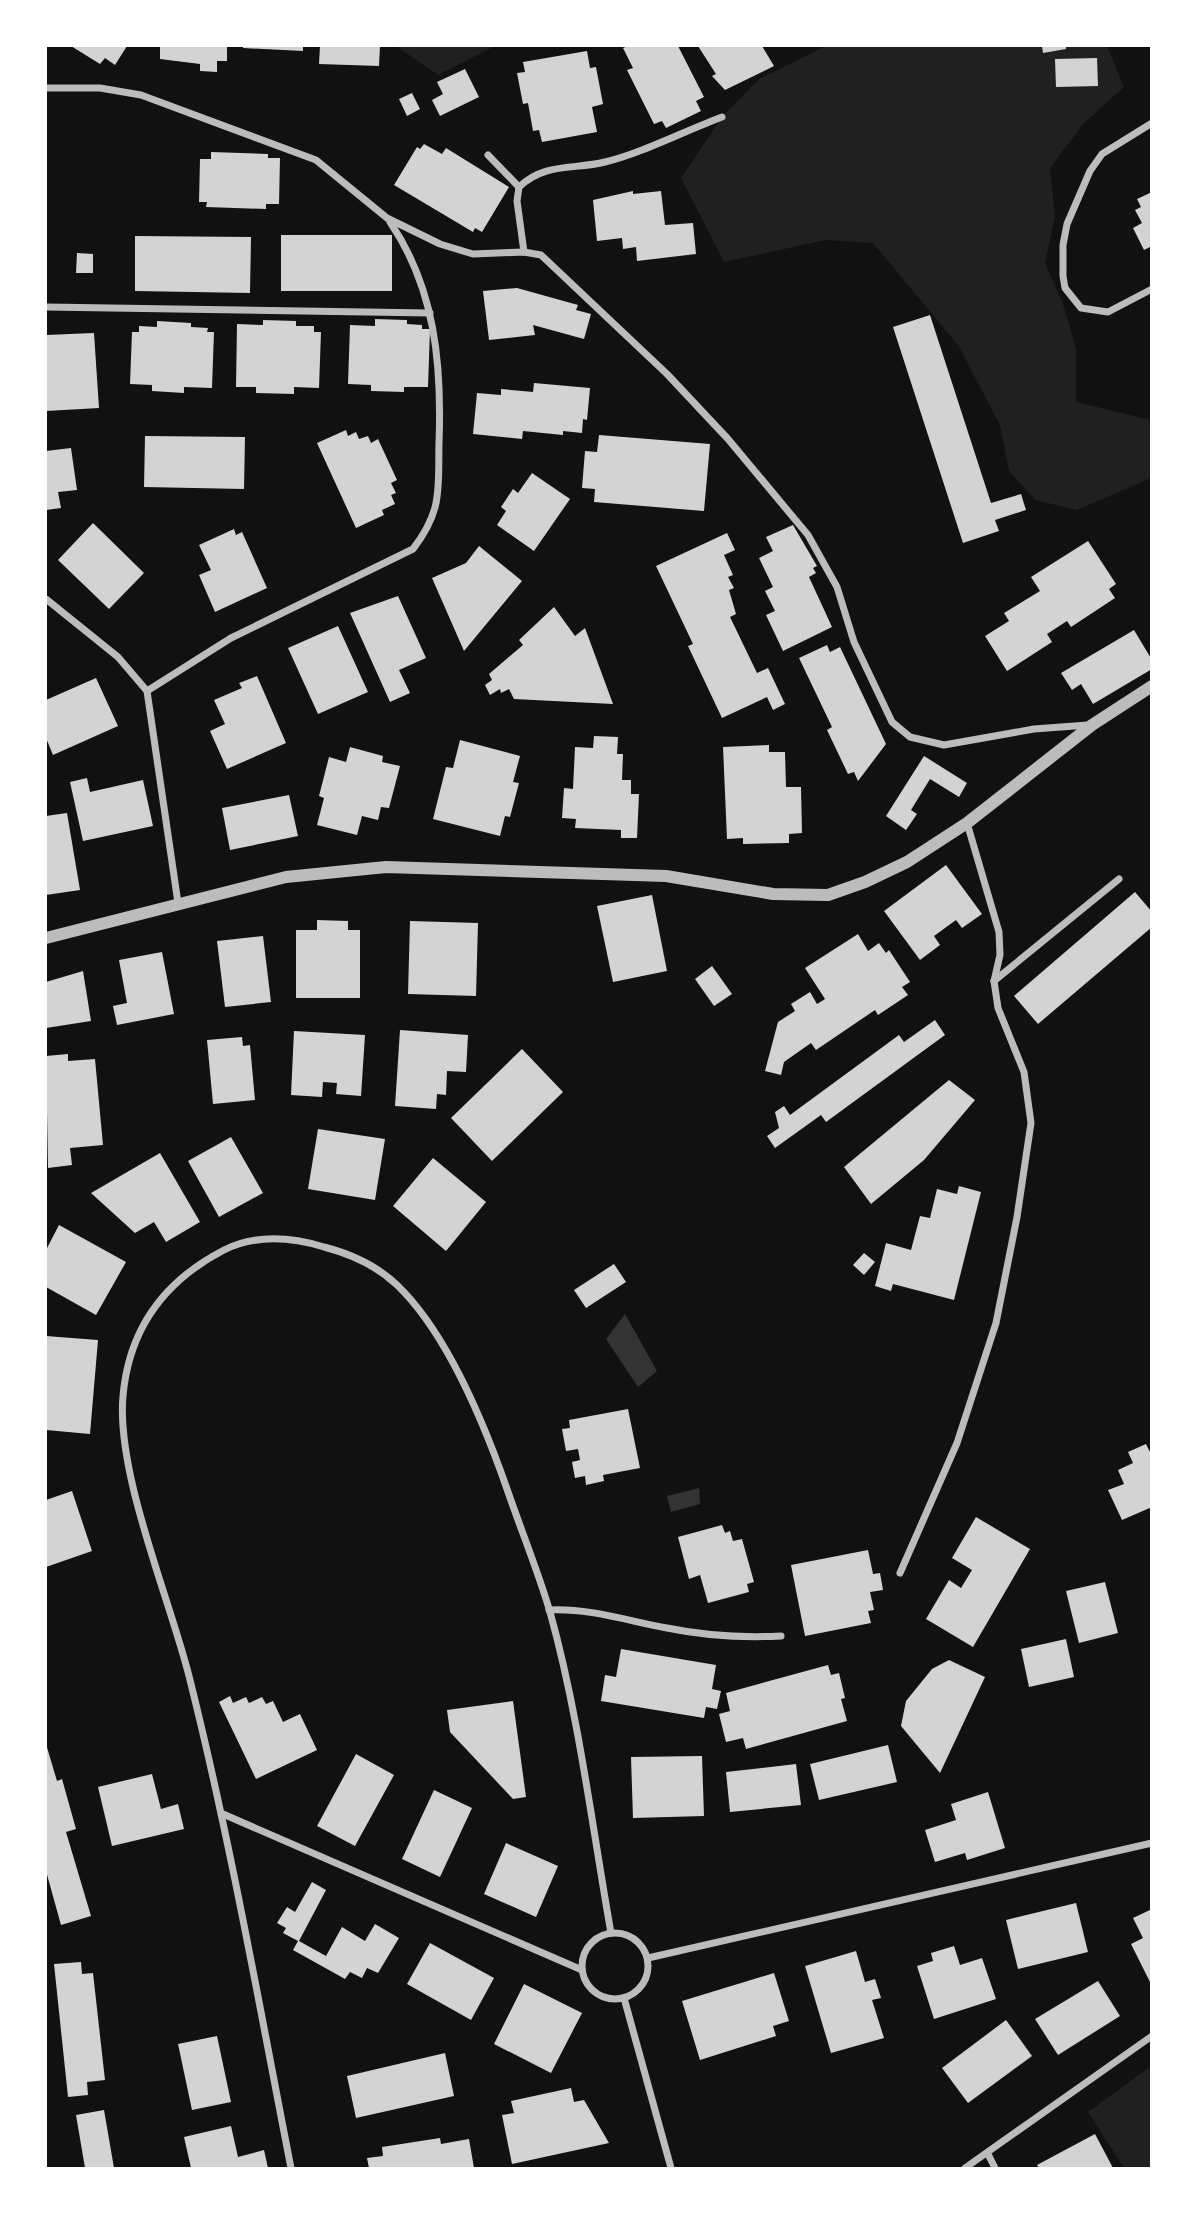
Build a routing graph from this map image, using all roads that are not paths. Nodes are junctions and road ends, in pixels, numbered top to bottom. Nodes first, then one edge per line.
1 (46, 88) edge
2 (722, 117) dead end
3 (1152, 123) edge
4 (488, 155) dead end
5 (519, 187) junction
6 (387, 218) junction
7 (524, 252) junction
8 (1152, 289) edge
9 (46, 307) edge
10 (430, 313) junction
11 (46, 599) edge
12 (1152, 686) edge
13 (147, 691) junction
14 (1093, 725) junction
15 (967, 823) junction
16 (1119, 879) dead end
17 (178, 903) junction
18 (46, 938) edge
19 (994, 982) junction
20 (900, 1573) dead end
21 (550, 1610) junction
22 (781, 1636) dead end
23 (223, 1814) junction
24 (1152, 1843) edge
25 (611, 1933) junction
26 (648, 1958) junction
27 (582, 1970) junction
28 (624, 1998) junction
29 (1152, 2036) edge
30 (988, 2154) junction
31 (291, 2168) edge
32 (671, 2168) edge
33 (965, 2168) edge
34 (995, 2168) edge

1 - 6 street
2 - 5 street
3 - 8 street
4 - 5 street
5 - 7 street
6 - 7 street
6 - 10 street
7 - 14 street
9 - 10 street
10 - 13 street
11 - 13 street
12 - 14 street
13 - 17 street
14 - 15 street
15 - 17 street
15 - 19 street
16 - 19 street
17 - 18 street
19 - 20 street
21 - 22 street
21 - 23 street
21 - 25 street
23 - 27 street
23 - 31 street
24 - 26 street
25 - 26 street
25 - 27 street
26 - 28 street
27 - 28 street
28 - 32 street
29 - 30 street
30 - 33 street
30 - 34 street

